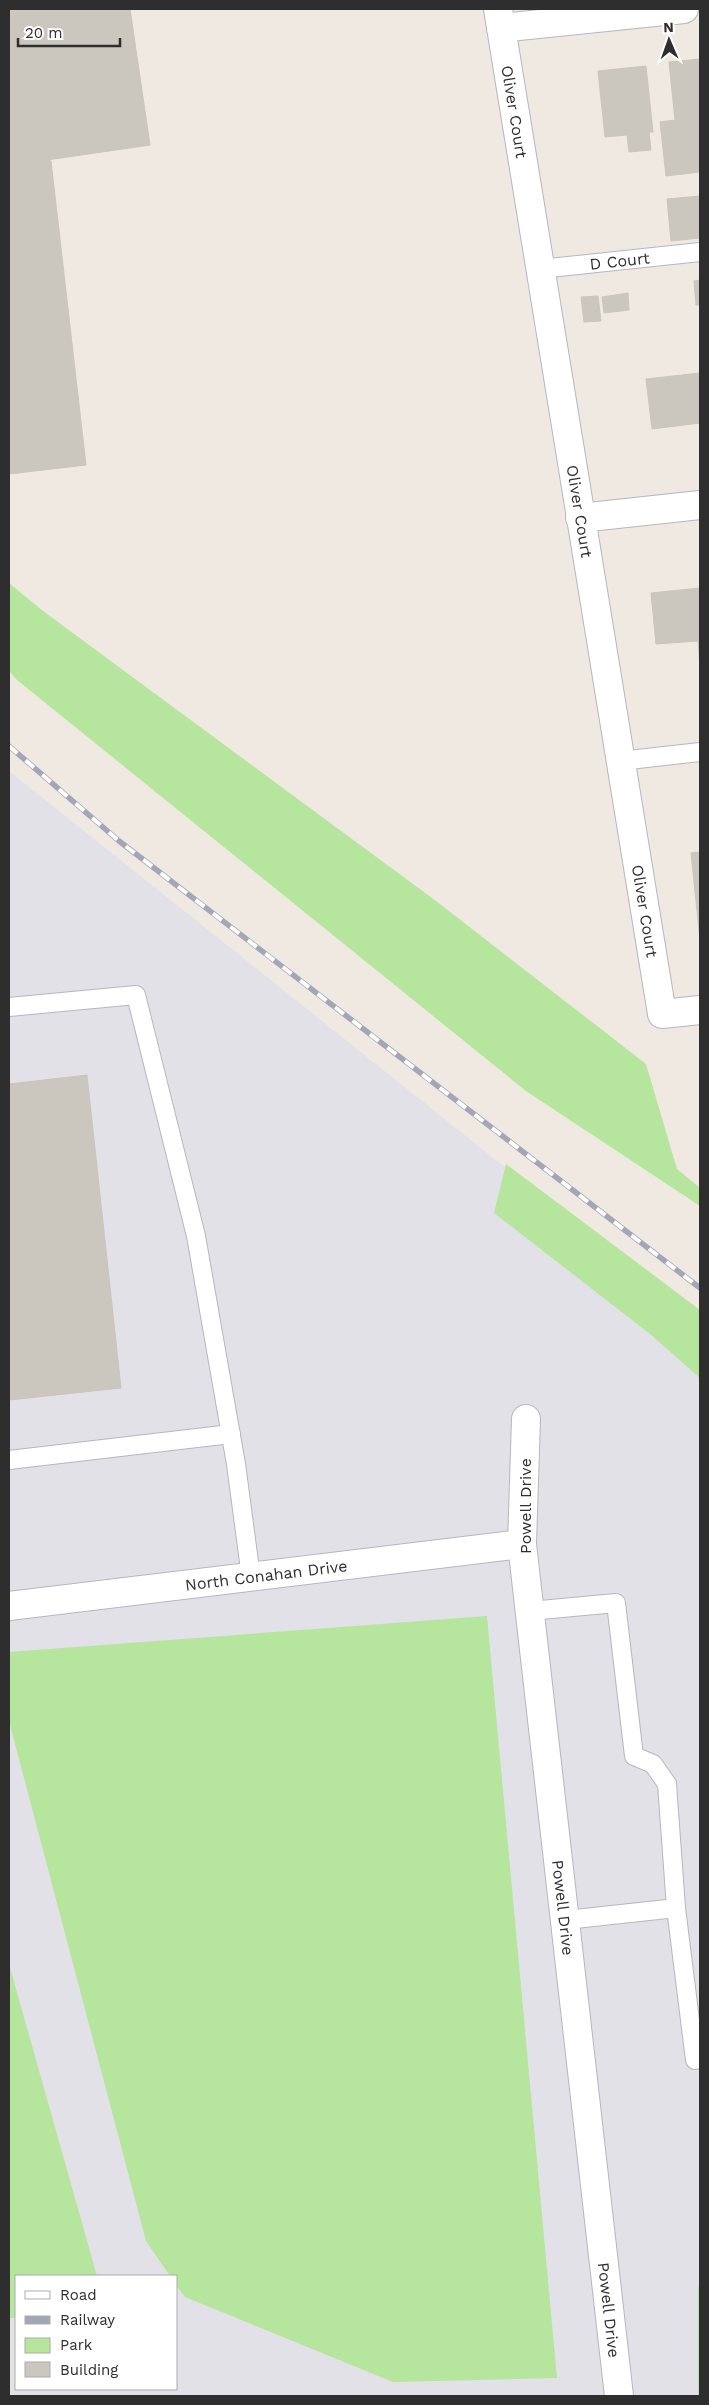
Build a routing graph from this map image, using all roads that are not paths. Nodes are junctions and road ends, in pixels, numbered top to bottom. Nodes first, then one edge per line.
1 (684, 9) edge
2 (499, 19) edge
3 (700, 252) edge
4 (540, 269) junction
5 (700, 505) edge
6 (580, 518) junction
7 (700, 752) edge
8 (620, 760) junction
9 (9, 1007) edge
10 (700, 1010) edge
11 (526, 1419) dead end
12 (231, 1434) junction
13 (9, 1460) edge
14 (522, 1544) junction
15 (251, 1577) junction
16 (9, 1606) edge
17 (530, 1612) junction
18 (676, 1908) junction
19 (566, 1920) junction
20 (695, 2060) dead end
21 (620, 2396) edge

1 - 2 street
2 - 4 street, Oliver Court
3 - 4 lane, D Court
4 - 6 street, Oliver Court
5 - 6 street
6 - 8 street, Oliver Court
7 - 8 lane
8 - 10 street, Oliver Court
9 - 12 lane
11 - 14 street, Powell Drive
12 - 13 lane
12 - 15 lane
14 - 15 street, North Conahan Drive
14 - 17 street, Powell Drive
15 - 16 street, North Conahan Drive
17 - 18 lane
17 - 19 street, Powell Drive
18 - 19 lane
18 - 20 lane
19 - 21 street, Powell Drive

